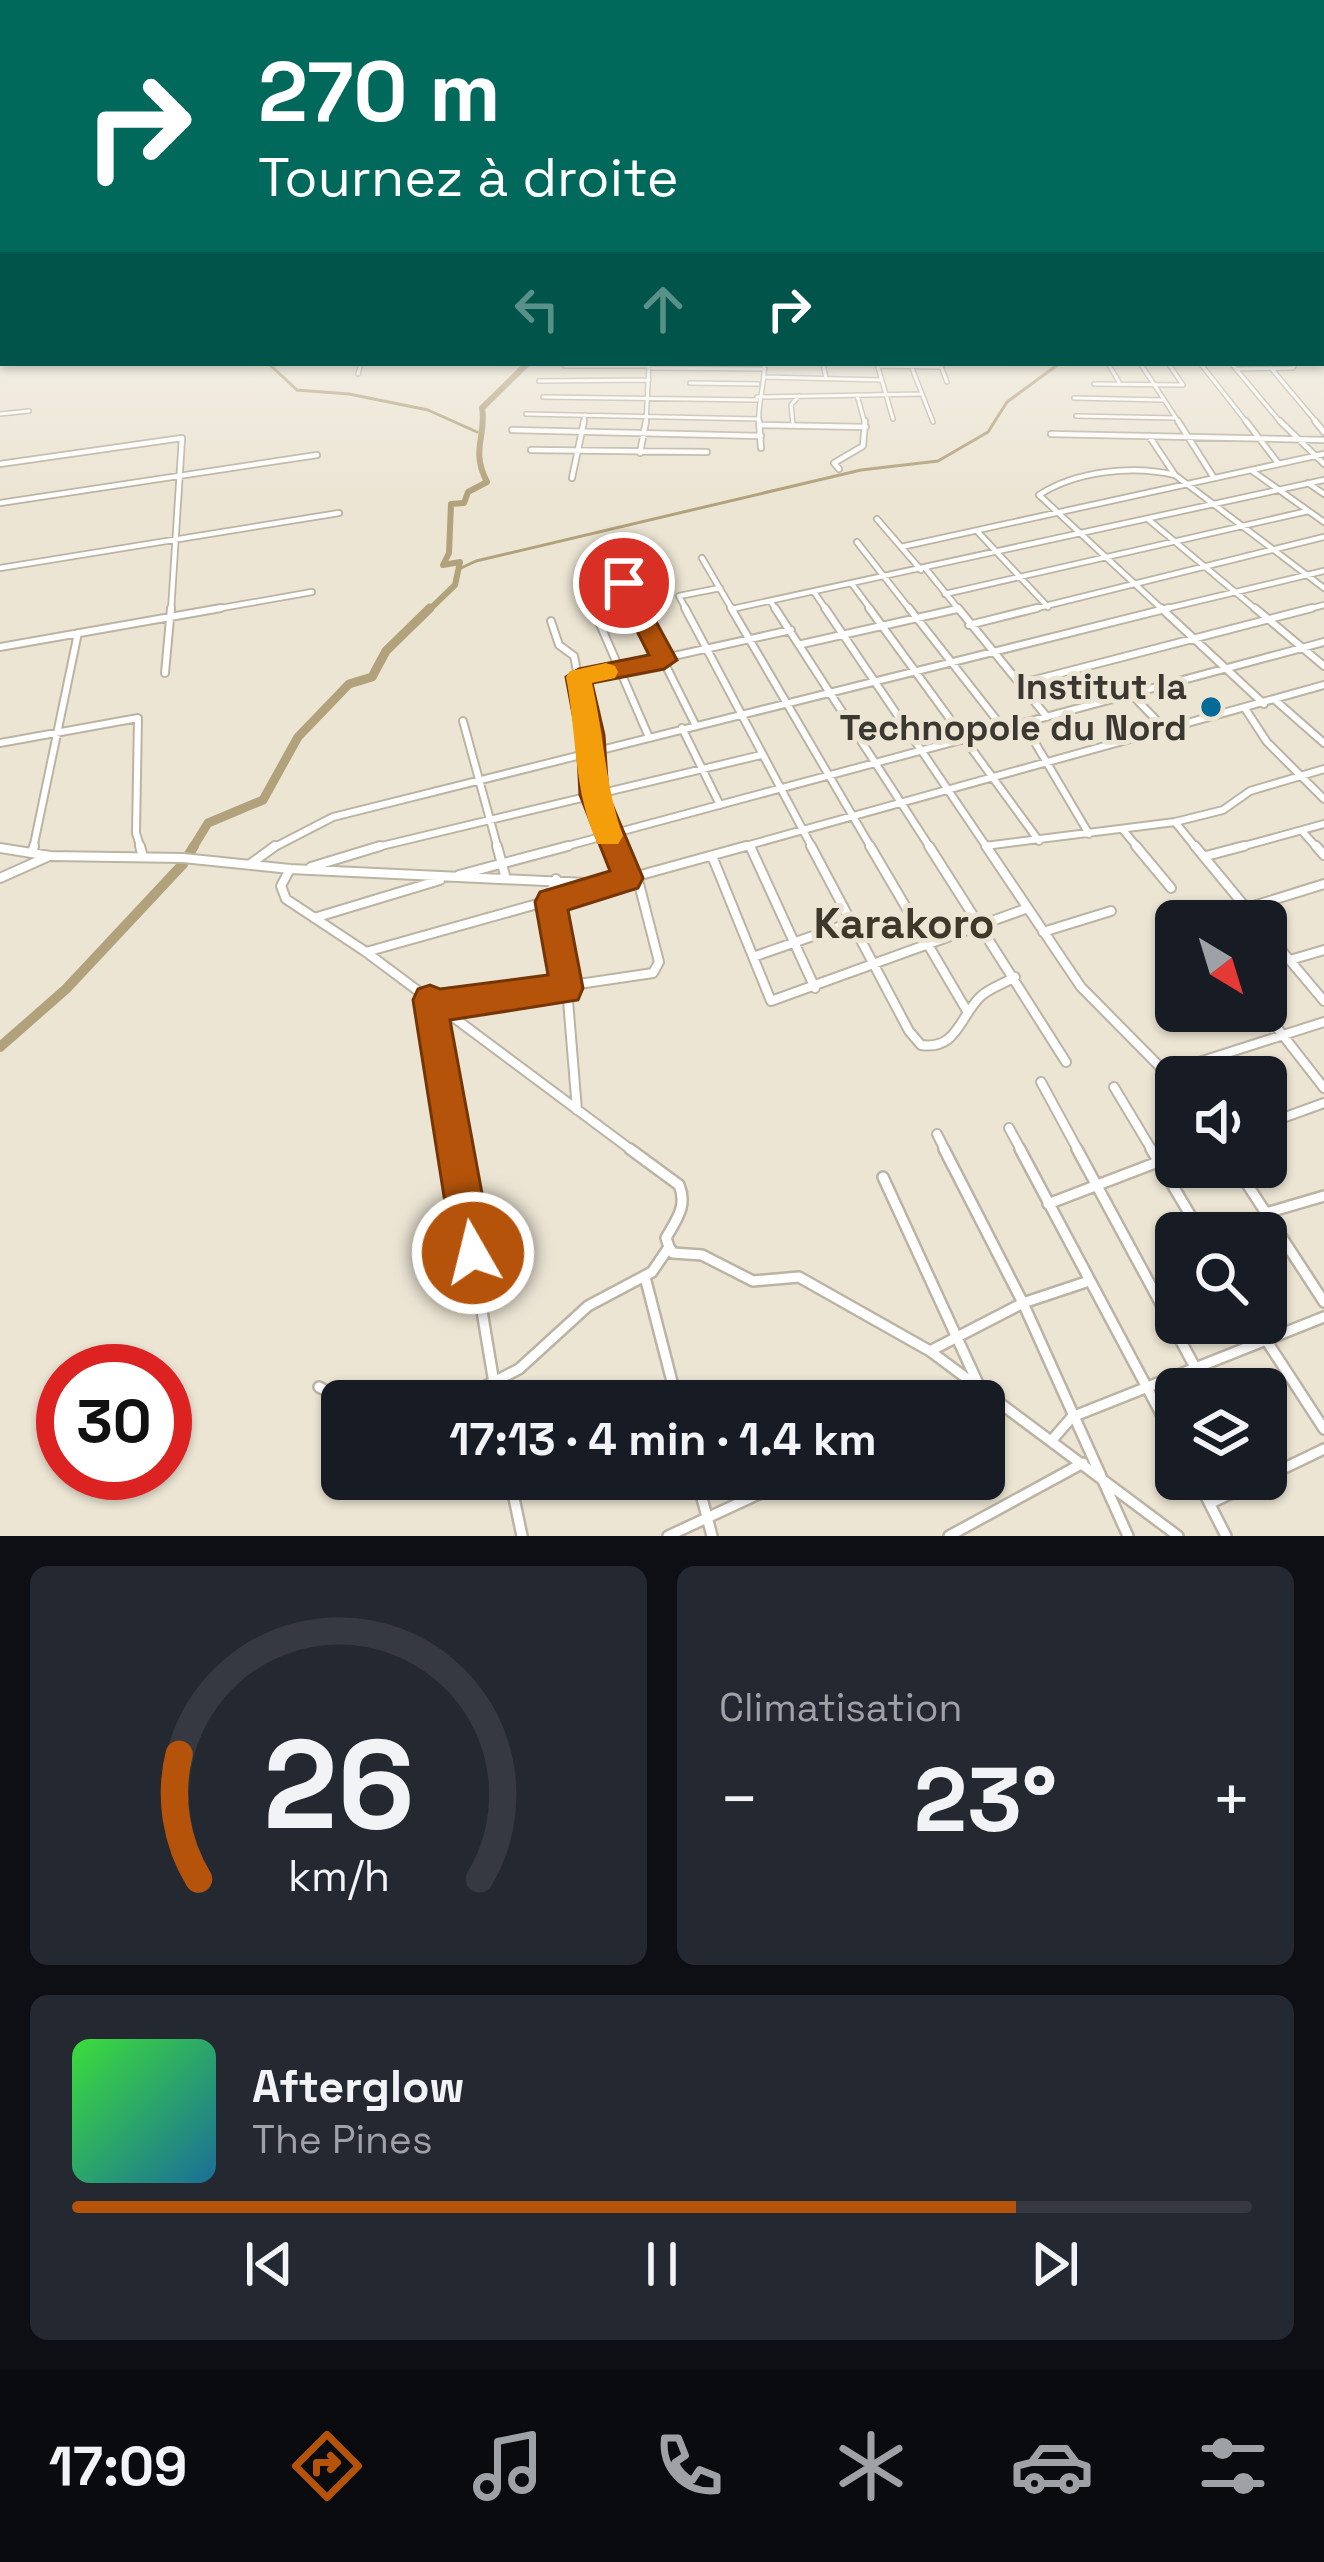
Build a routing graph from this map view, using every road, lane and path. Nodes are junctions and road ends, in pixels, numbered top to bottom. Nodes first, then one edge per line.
1 (360, 366) edge
2 (565, 366) edge
3 (650, 366) edge
4 (823, 366) edge
5 (878, 366) edge
6 (910, 366) edge
7 (941, 366) edge
8 (1110, 366) edge
9 (1142, 366) edge
10 (1170, 366) edge
11 (1202, 366) edge
12 (1234, 366) edge
13 (1296, 366) edge
14 (1270, 368) junction
15 (358, 374) dead end
16 (765, 375) edge
17 (822, 378) junction
18 (649, 380) junction
19 (880, 380) junction
20 (539, 381) dead end
21 (946, 382) dead end
22 (690, 383) dead end
23 (1120, 383) junction
24 (1094, 384) dead end
25 (1154, 384) junction
26 (885, 394) junction
27 (921, 394) junction
28 (857, 395) junction
29 (800, 396) junction
30 (543, 397) dead end
31 (822, 397) junction
32 (1075, 398) dead end
33 (649, 399) junction
34 (757, 399) junction
35 (1163, 400) junction
36 (29, 411) dead end
37 (0, 414) edge
38 (526, 414) dead end
39 (585, 415) junction
40 (1076, 416) dead end
41 (647, 417) junction
42 (1176, 418) junction
43 (893, 419) dead end
44 (759, 422) junction
45 (932, 422) dead end
46 (793, 425) junction
47 (866, 427) junction
48 (512, 430) dead end
49 (582, 432) junction
50 (643, 433) junction
51 (1051, 434) dead end
52 (760, 436) junction
53 (1149, 436) junction
54 (1184, 436) junction
55 (1324, 436) edge
56 (1256, 438) junction
57 (1295, 440) junction
58 (761, 448) dead end
59 (531, 450) dead end
60 (578, 451) junction
61 (707, 452) dead end
62 (640, 453) junction
63 (1324, 454) edge
64 (317, 455) dead end
65 (1312, 456) junction
66 (1279, 463) junction
67 (0, 464) edge
68 (1324, 464) edge
69 (838, 469) dead end
70 (1251, 470) junction
71 (1175, 475) junction
72 (184, 476) junction
73 (572, 478) dead end
74 (1214, 478) junction
75 (1324, 480) edge
76 (1308, 483) junction
77 (1187, 484) junction
78 (1277, 489) junction
79 (1324, 494) edge
80 (0, 502) edge
81 (1214, 504) junction
82 (1308, 511) junction
83 (339, 513) dead end
84 (1058, 514) junction
85 (877, 519) dead end
86 (1149, 520) junction
87 (1324, 522) edge
88 (1242, 526) junction
89 (977, 531) junction
90 (1082, 536) junction
91 (1324, 537) edge
92 (177, 540) junction
93 (1174, 541) junction
94 (857, 542) dead end
95 (901, 547) junction
96 (1274, 550) junction
97 (998, 554) junction
98 (702, 558) dead end
99 (1105, 558) junction
100 (1205, 566) junction
101 (0, 568) edge
102 (924, 570) junction
103 (1324, 571) edge
104 (1307, 575) junction
105 (884, 578) junction
106 (1022, 579) junction
107 (624, 583) dead end
108 (852, 584) junction
109 (1132, 584) junction
110 (721, 588) junction
111 (1324, 588) edge
112 (585, 590) dead end
113 (312, 592) dead end
114 (814, 592) junction
115 (1237, 592) junction
116 (945, 595) junction
117 (770, 601) junction
118 (1324, 605) edge
119 (1048, 607) junction
120 (732, 609) junction
121 (957, 609) junction
122 (1162, 612) junction
123 (169, 616) junction
124 (918, 618) junction
125 (1270, 620) junction
126 (550, 621) dead end
127 (969, 625) junction
128 (884, 626) junction
129 (791, 630) junction
130 (78, 633) junction
131 (844, 635) junction
132 (750, 640) junction
133 (1192, 640) junction
134 (1324, 642) edge
135 (802, 644) junction
136 (0, 647) edge
137 (1303, 648) junction
138 (707, 650) junction
139 (989, 651) junction
140 (664, 660) junction
141 (952, 661) junction
142 (1324, 666) edge
143 (620, 669) junction
144 (914, 670) junction
145 (1225, 670) junction
146 (165, 673) dead end
147 (579, 677) junction
148 (872, 680) junction
149 (1019, 684) junction
150 (1324, 686) edge
151 (828, 691) junction
152 (1134, 697) junction
153 (1275, 700) junction
154 (786, 703) junction
155 (1264, 704) junction
156 (1246, 710) junction
157 (740, 713) junction
158 (1047, 717) junction
159 (464, 721) dead end
160 (695, 724) junction
161 (1024, 724) junction
162 (682, 728) junction
163 (1004, 729) junction
164 (1165, 729) junction
165 (1324, 730) edge
166 (57, 731) junction
167 (1313, 734) junction
168 (649, 736) junction
169 (962, 739) junction
170 (0, 743) edge
171 (1324, 743) edge
172 (921, 750) junction
173 (590, 753) junction
174 (761, 754) junction
175 (1047, 760) junction
176 (874, 763) junction
177 (702, 767) junction
178 (1324, 769) edge
179 (829, 775) junction
180 (989, 776) junction
181 (1301, 776) junction
182 (478, 781) junction
183 (779, 789) junction
184 (946, 789) junction
185 (594, 795) junction
186 (1324, 799) edge
187 (902, 802) junction
188 (720, 805) junction
189 (853, 817) junction
190 (488, 821) junction
191 (1175, 822) junction
192 (1324, 824) edge
193 (1123, 830) junction
194 (800, 831) junction
195 (1302, 831) junction
196 (608, 835) junction
197 (1090, 835) junction
198 (1040, 841) junction
199 (750, 846) junction
200 (985, 846) junction
201 (0, 848) edge
202 (32, 853) junction
203 (1324, 855) edge
204 (50, 856) junction
205 (143, 856) junction
206 (712, 856) junction
207 (1204, 857) junction
208 (502, 864) junction
209 (250, 865) junction
210 (290, 869) junction
211 (303, 870) junction
212 (632, 877) junction
213 (0, 878) edge
214 (449, 878) junction
215 (506, 879) junction
216 (556, 879) junction
217 (608, 884) junction
218 (1324, 884) edge
219 (1171, 888) dead end
220 (1240, 900) edge
221 (1273, 900) edge
222 (551, 902) junction
223 (1028, 908) junction
224 (1111, 910) dead end
225 (314, 917) junction
226 (850, 923) junction
227 (983, 928) junction
228 (1043, 932) junction
229 (793, 941) junction
230 (928, 948) junction
231 (1324, 950) edge
232 (366, 952) junction
233 (1287, 957) edge
234 (752, 958) junction
235 (1290, 961) junction
236 (874, 968) junction
237 (1015, 977) junction
238 (567, 988) junction
239 (815, 988) junction
240 (1324, 1001) edge
241 (433, 1003) junction
242 (968, 1012) junction
243 (1324, 1022) edge
244 (1280, 1032) edge
245 (1284, 1037) junction
246 (1221, 1056) edge
247 (1155, 1059) edge
248 (1066, 1062) dead end
249 (1041, 1082) dead end
250 (1114, 1087) dead end
251 (1324, 1088) edge
252 (1324, 1103) edge
253 (577, 1110) junction
254 (1287, 1116) edge
255 (1010, 1128) dead end
256 (937, 1134) dead end
257 (1155, 1157) edge
258 (1155, 1163) edge
259 (883, 1177) dead end
260 (1096, 1185) junction
261 (1323, 1198) edge
262 (1048, 1204) junction
263 (1270, 1212) edge
264 (1287, 1245) edge
265 (669, 1247) junction
266 (645, 1276) junction
267 (1089, 1281) junction
268 (1324, 1302) edge
269 (1023, 1303) junction
270 (1324, 1317) edge
271 (1287, 1333) edge
272 (953, 1338) junction
273 (1261, 1344) edge
274 (1267, 1344) edge
275 (930, 1352) junction
276 (1195, 1368) edge
277 (1199, 1368) edge
278 (495, 1380) edge
279 (499, 1380) edge
280 (672, 1380) edge
281 (968, 1380) edge
282 (976, 1380) edge
283 (1155, 1383) edge
284 (1145, 1386) junction
285 (1155, 1404) edge
286 (1005, 1407) edge
287 (1072, 1417) junction
288 (1324, 1429) edge
289 (1052, 1439) junction
290 (1324, 1450) edge
291 (1083, 1463) junction
292 (1287, 1467) edge
293 (1099, 1476) junction
294 (514, 1500) edge
295 (702, 1500) edge
296 (746, 1500) edge
297 (1208, 1500) edge
298 (1218, 1500) edge
299 (1210, 1504) junction
300 (707, 1518) junction
301 (522, 1536) edge
302 (668, 1536) edge
303 (712, 1536) edge
304 (949, 1536) edge
305 (1128, 1536) edge
306 (1178, 1536) edge
307 (1226, 1536) edge

1 - 15 street
2 - 3 street
3 - 16 street
3 - 18 street
4 - 17 street
5 - 19 street
6 - 27 street
7 - 21 street
8 - 23 street
9 - 25 street
10 - 25 street
11 - 56 street
12 - 14 street
12 - 57 street
13 - 14 street
14 - 55 street
16 - 17 street
16 - 22 street
16 - 34 street
17 - 19 street
17 - 31 street
18 - 20 street
18 - 33 street
19 - 26 street
23 - 24 street
23 - 25 street
25 - 35 street
26 - 27 street
26 - 28 street
26 - 43 street
27 - 45 street
28 - 31 street
28 - 47 street
29 - 31 street
29 - 34 street
29 - 46 street
30 - 33 street
32 - 35 street
33 - 34 street
33 - 41 street
34 - 44 street
35 - 42 street
36 - 37 street
38 - 39 street
39 - 41 street
39 - 49 street
40 - 42 street
41 - 44 street
41 - 50 street
42 - 54 street
44 - 46 street
44 - 52 street
46 - 47 street
47 - 69 street
48 - 49 street
49 - 50 street
49 - 60 street
50 - 52 street
50 - 62 street
51 - 53 street
52 - 58 street
53 - 54 street
53 - 71 street
54 - 56 street
54 - 74 street
55 - 57 street
56 - 57 street
56 - 66 street
57 - 65 street
59 - 60 street
60 - 62 street
60 - 73 street
61 - 62 street
63 - 65 street
64 - 72 street
65 - 66 street
65 - 68 street
66 - 70 street
67 - 72 street
70 - 74 street
70 - 78 street
71 - 77 street
71 - 84 street
72 - 80 street
72 - 92 street
74 - 77 street
75 - 76 street
76 - 78 street
76 - 79 street
77 - 81 street
77 - 84 street
78 - 81 street
78 - 82 street
81 - 86 street
81 - 88 street
82 - 87 street
82 - 88 street
83 - 92 street
84 - 89 street
84 - 90 street
85 - 95 street
86 - 90 street
86 - 93 street
88 - 93 street
88 - 96 street
89 - 95 street
89 - 97 street
90 - 97 street
90 - 99 street
91 - 96 street
92 - 101 street
92 - 123 street
93 - 99 street
93 - 100 street
94 - 105 street
95 - 102 street
96 - 100 street
96 - 104 street
97 - 102 street
97 - 106 street
98 - 110 street
99 - 106 street
99 - 109 street
100 - 109 street
100 - 115 street
102 - 105 street
102 - 116 street
103 - 104 street
104 - 111 street
104 - 115 street
105 - 108 street
105 - 124 street
106 - 116 street
106 - 119 street
107 - 140 street
108 - 114 street
108 - 128 street
109 - 119 street
109 - 122 street
110 - 120 street
110 - 138 street
112 - 143 street
113 - 123 street
114 - 117 street
114 - 131 street
115 - 122 street
115 - 125 street
116 - 121 street
117 - 120 street
117 - 129 street
118 - 125 street
119 - 127 street
120 - 132 street
121 - 124 street
121 - 127 street
122 - 133 street
122 - 139 street
123 - 130 street
123 - 146 street
124 - 128 street
124 - 141 street
125 - 133 street
125 - 137 street
126 - 147 street
127 - 139 street
128 - 131 street
128 - 144 street
129 - 132 street
129 - 135 street
130 - 136 street
130 - 166 street
131 - 135 street
131 - 148 street
132 - 138 street
132 - 154 street
133 - 145 street
133 - 149 street
134 - 137 street
135 - 151 street
137 - 142 street
137 - 145 street
138 - 140 street
138 - 157 street
139 - 141 street
139 - 149 street
140 - 143 street
140 - 160 street
141 - 144 street
141 - 163 street
143 - 147 street
143 - 168 street
144 - 148 street
144 - 169 street
145 - 152 street
145 - 155 street
147 - 173 street
148 - 151 street
148 - 172 street
149 - 158 street
150 - 153 street
151 - 154 street
151 - 176 street
152 - 158 street
152 - 164 street
153 - 155 street
153 - 167 street
154 - 157 street
154 - 179 street
155 - 156 street
156 - 164 street
156 - 181 street
157 - 160 street
157 - 174 street
158 - 161 street
159 - 182 street
160 - 162 street
161 - 163 street
161 - 175 street
162 - 168 street
162 - 177 street
163 - 169 street
164 - 175 street
165 - 167 street
166 - 170 street
166 - 202 street
166 - 205 street
167 - 171 street
168 - 173 street
169 - 172 street
169 - 180 street
172 - 176 street
172 - 184 street
173 - 182 street
173 - 185 street
174 - 177 street
174 - 183 street
175 - 180 street
175 - 197 street
176 - 179 street
176 - 187 street
177 - 185 street
177 - 188 street
178 - 181 street
179 - 183 street
179 - 189 street
180 - 184 street
180 - 198 street
181 - 186 street
181 - 191 street
182 - 190 street
182 - 209 street
183 - 188 street
183 - 194 street
184 - 187 street
184 - 200 street
185 - 190 street
185 - 196 street
187 - 189 street
187 - 227 street
188 - 196 street
189 - 194 street
189 - 230 street
190 - 208 street
190 - 211 street
191 - 193 street
191 - 207 street
192 - 195 street
193 - 197 street
193 - 219 street
194 - 199 street
194 - 226 street
195 - 203 street
195 - 207 street
196 - 208 street
196 - 212 street
197 - 198 street
198 - 200 street
199 - 206 street
199 - 229 street
200 - 223 street
201 - 202 street
202 - 204 street
204 - 205 street
204 - 213 street
205 - 209 street
206 - 212 street
206 - 234 street
207 - 220 street
208 - 214 street
208 - 215 street
209 - 210 street
210 - 211 street
210 - 225 street
211 - 214 street
212 - 217 street
212 - 238 street
214 - 215 street
214 - 225 street
215 - 216 street
216 - 217 street
216 - 222 street
217 - 222 street
218 - 221 street
222 - 232 street
222 - 238 street
223 - 227 street
223 - 228 street
224 - 228 street
225 - 232 street
226 - 229 street
226 - 236 street
227 - 230 street
227 - 237 street
228 - 247 street
229 - 234 street
229 - 239 street
230 - 236 street
230 - 242 street
231 - 235 street
232 - 241 street
233 - 235 street
234 - 239 street
235 - 240 street
236 - 239 street
236 - 242 street
237 - 242 street
237 - 248 street
238 - 241 street
238 - 253 street
241 - 253 street
241 - 278 street
243 - 245 street
244 - 245 street
245 - 246 street
245 - 251 street
249 - 260 street
250 - 257 street
252 - 254 street
253 - 265 street
255 - 262 street
256 - 269 street
258 - 260 street
259 - 272 street
260 - 262 street
260 - 276 street
261 - 263 street
262 - 267 street
264 - 268 street
265 - 266 street
265 - 275 street
266 - 279 street
266 - 280 street
267 - 269 street
267 - 284 street
269 - 272 street
269 - 287 street
270 - 271 street
272 - 275 street
272 - 282 street
273 - 277 street
274 - 288 street
275 - 281 street
283 - 284 street
284 - 285 street
284 - 287 street
286 - 289 street
287 - 289 street
287 - 293 street
289 - 291 street
290 - 292 street
291 - 293 street
291 - 304 street
293 - 305 street
293 - 306 street
294 - 301 street
295 - 300 street
296 - 300 street
297 - 299 street
298 - 299 street
299 - 307 street
300 - 302 street
300 - 303 street

